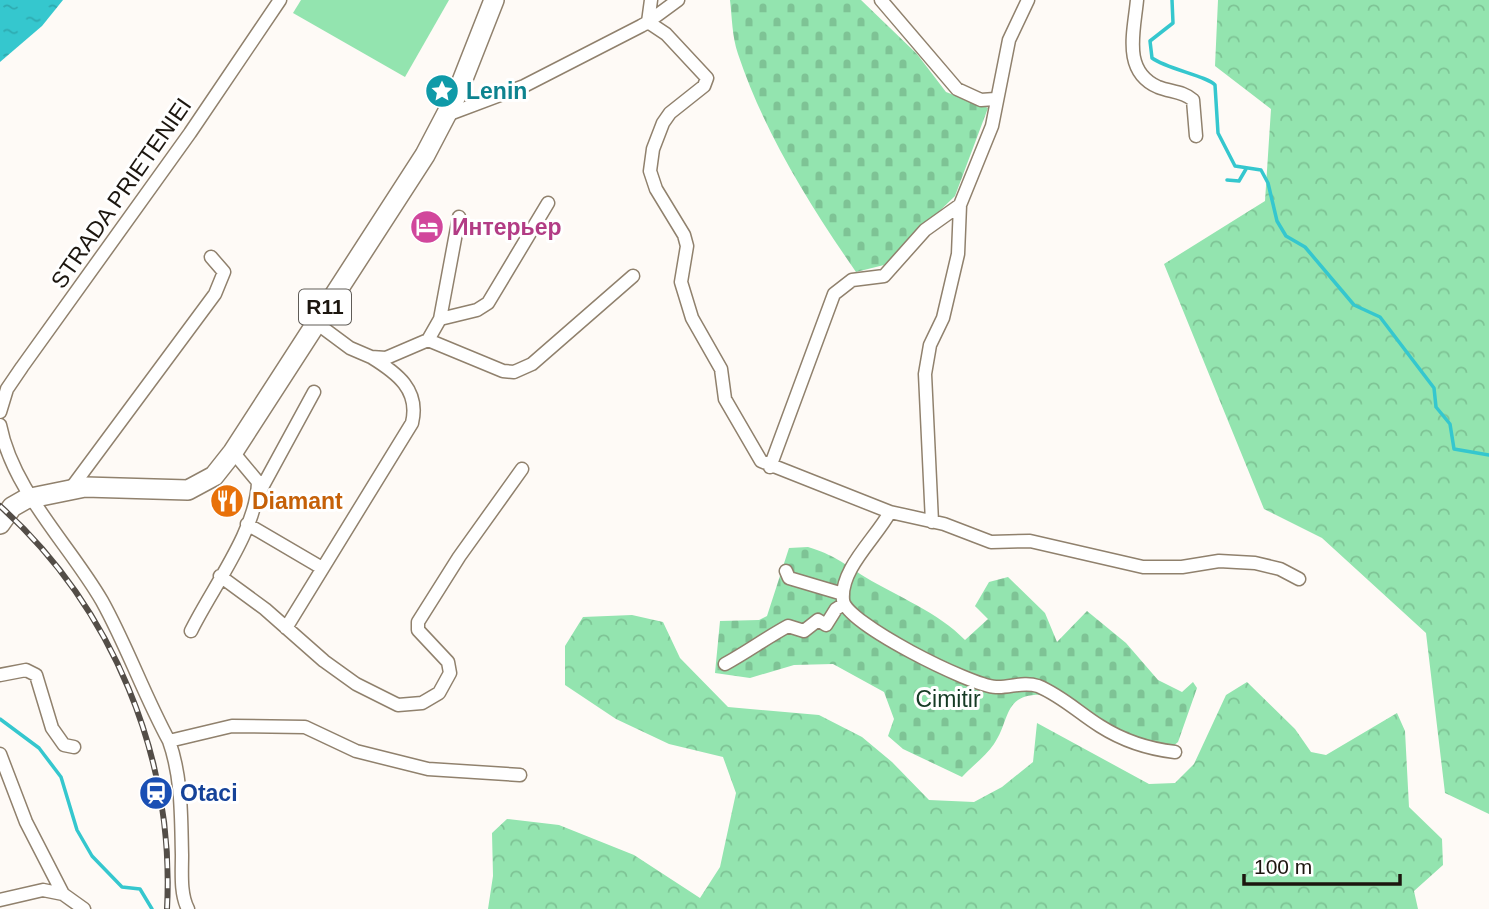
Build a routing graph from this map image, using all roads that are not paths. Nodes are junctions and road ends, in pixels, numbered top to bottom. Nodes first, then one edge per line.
1 (280, 0) edge
2 (494, 0) edge
3 (651, 0) edge
4 (678, 0) edge
5 (881, 0) edge
6 (1028, 0) edge
7 (1137, 0) edge
8 (648, 22) junction
9 (995, 99) junction
10 (447, 115) junction
11 (1196, 136) dead end
12 (548, 203) dead end
13 (960, 205) junction
14 (459, 217) dead end
15 (211, 257) dead end
16 (633, 275) dead end
17 (440, 319) junction
18 (315, 322) junction
19 (428, 340) junction
20 (371, 357) junction
21 (314, 392) dead end
22 (0, 412) edge
23 (0, 425) edge
24 (233, 452) junction
25 (770, 467) junction
26 (522, 469) dead end
27 (68, 491) junction
28 (257, 496) junction
29 (24, 501) junction
30 (890, 512) junction
31 (932, 522) junction
32 (0, 524) edge
33 (247, 524) junction
34 (322, 568) junction
35 (786, 571) dead end
36 (220, 576) junction
37 (1299, 579) dead end
38 (844, 599) junction
39 (286, 628) junction
40 (191, 631) dead end
41 (725, 664) dead end
42 (0, 675) edge
43 (169, 741) junction
44 (74, 747) dead end
45 (1175, 752) dead end
46 (0, 754) edge
47 (520, 775) dead end
48 (63, 894) junction
49 (0, 900) edge
50 (185, 907) edge
51 (84, 909) edge

1 - 22 street, STRADA PRIETENIEI
2 - 10 main road, R11
3 - 8 street
4 - 8 street
5 - 9 street
6 - 9 street
7 - 11 street
8 - 10 street
8 - 25 street
9 - 13 street
10 - 18 main road, R11
12 - 17 street
13 - 25 street
13 - 31 street
14 - 17 street
15 - 27 street
16 - 19 street
17 - 19 street
18 - 20 street
18 - 24 main road, R11
19 - 20 street
20 - 34 street
21 - 28 street
23 - 29 street
24 - 27 main road, R11
24 - 28 street
25 - 30 street
26 - 39 street
27 - 29 main road, R11
28 - 33 street
29 - 32 main road
29 - 43 street
30 - 31 street
30 - 38 street
31 - 37 street
33 - 34 street
33 - 36 street
34 - 39 street
35 - 38 street
36 - 39 street
36 - 40 street
38 - 41 street
38 - 45 street
42 - 44 street
43 - 47 street
43 - 50 street
46 - 48 street
48 - 49 street
48 - 51 street

